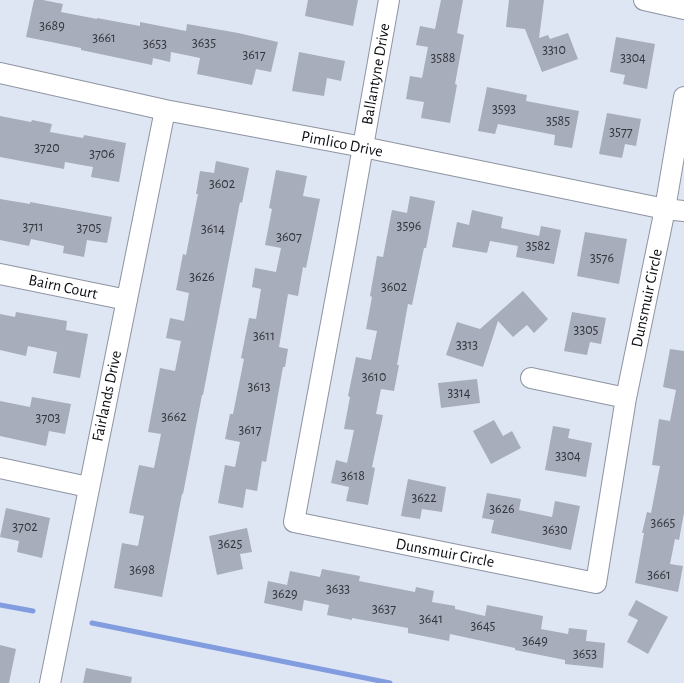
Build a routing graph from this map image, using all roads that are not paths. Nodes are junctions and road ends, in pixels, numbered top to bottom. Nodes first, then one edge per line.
1 (389, 0) edge
2 (644, 0) edge
3 (684, 9) edge
4 (0, 73) edge
5 (684, 97) edge
6 (165, 110) junction
7 (363, 148) junction
8 (674, 210) edge
9 (0, 274) edge
10 (127, 300) junction
11 (531, 378) dead end
12 (626, 398) junction
13 (0, 468) edge
14 (88, 487) junction
15 (50, 683) edge

1 - 7 street, Ballantyne Drive
2 - 3 street
4 - 6 street, Pimlico Drive
5 - 8 street, Dunsmuir Circle
6 - 7 street, Pimlico Drive
6 - 10 street, Fairlands Drive
7 - 8 street, Pimlico Drive
7 - 12 street, Dunsmuir Circle
8 - 12 street, Dunsmuir Circle
9 - 10 street, Bairn Court
10 - 14 street, Fairlands Drive
11 - 12 street
13 - 14 street
14 - 15 street, Fairlands Drive

